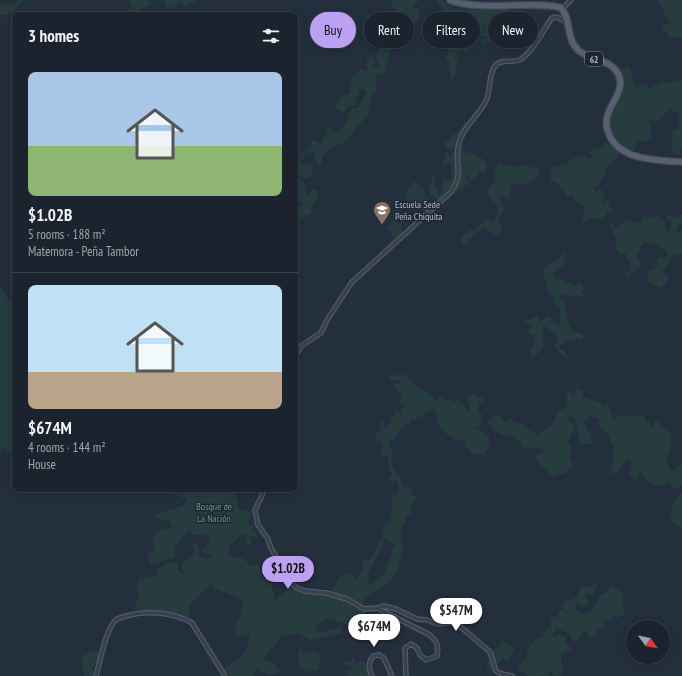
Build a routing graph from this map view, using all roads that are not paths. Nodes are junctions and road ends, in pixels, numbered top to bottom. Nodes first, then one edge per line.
1 (450, 0) edge
2 (571, 0) edge
3 (562, 9) junction
4 (567, 23) junction
5 (682, 162) edge
6 (298, 352) edge
7 (264, 492) edge
8 (378, 608) junction
9 (96, 676) edge
10 (225, 676) edge
11 (372, 676) edge
12 (392, 676) edge
13 (406, 676) edge
14 (512, 676) edge

1 - 3 main road
2 - 3 street
3 - 4 main road, 62
4 - 5 main road, 62
4 - 6 street
7 - 8 street
8 - 13 street
8 - 14 street
9 - 10 street
11 - 12 street

